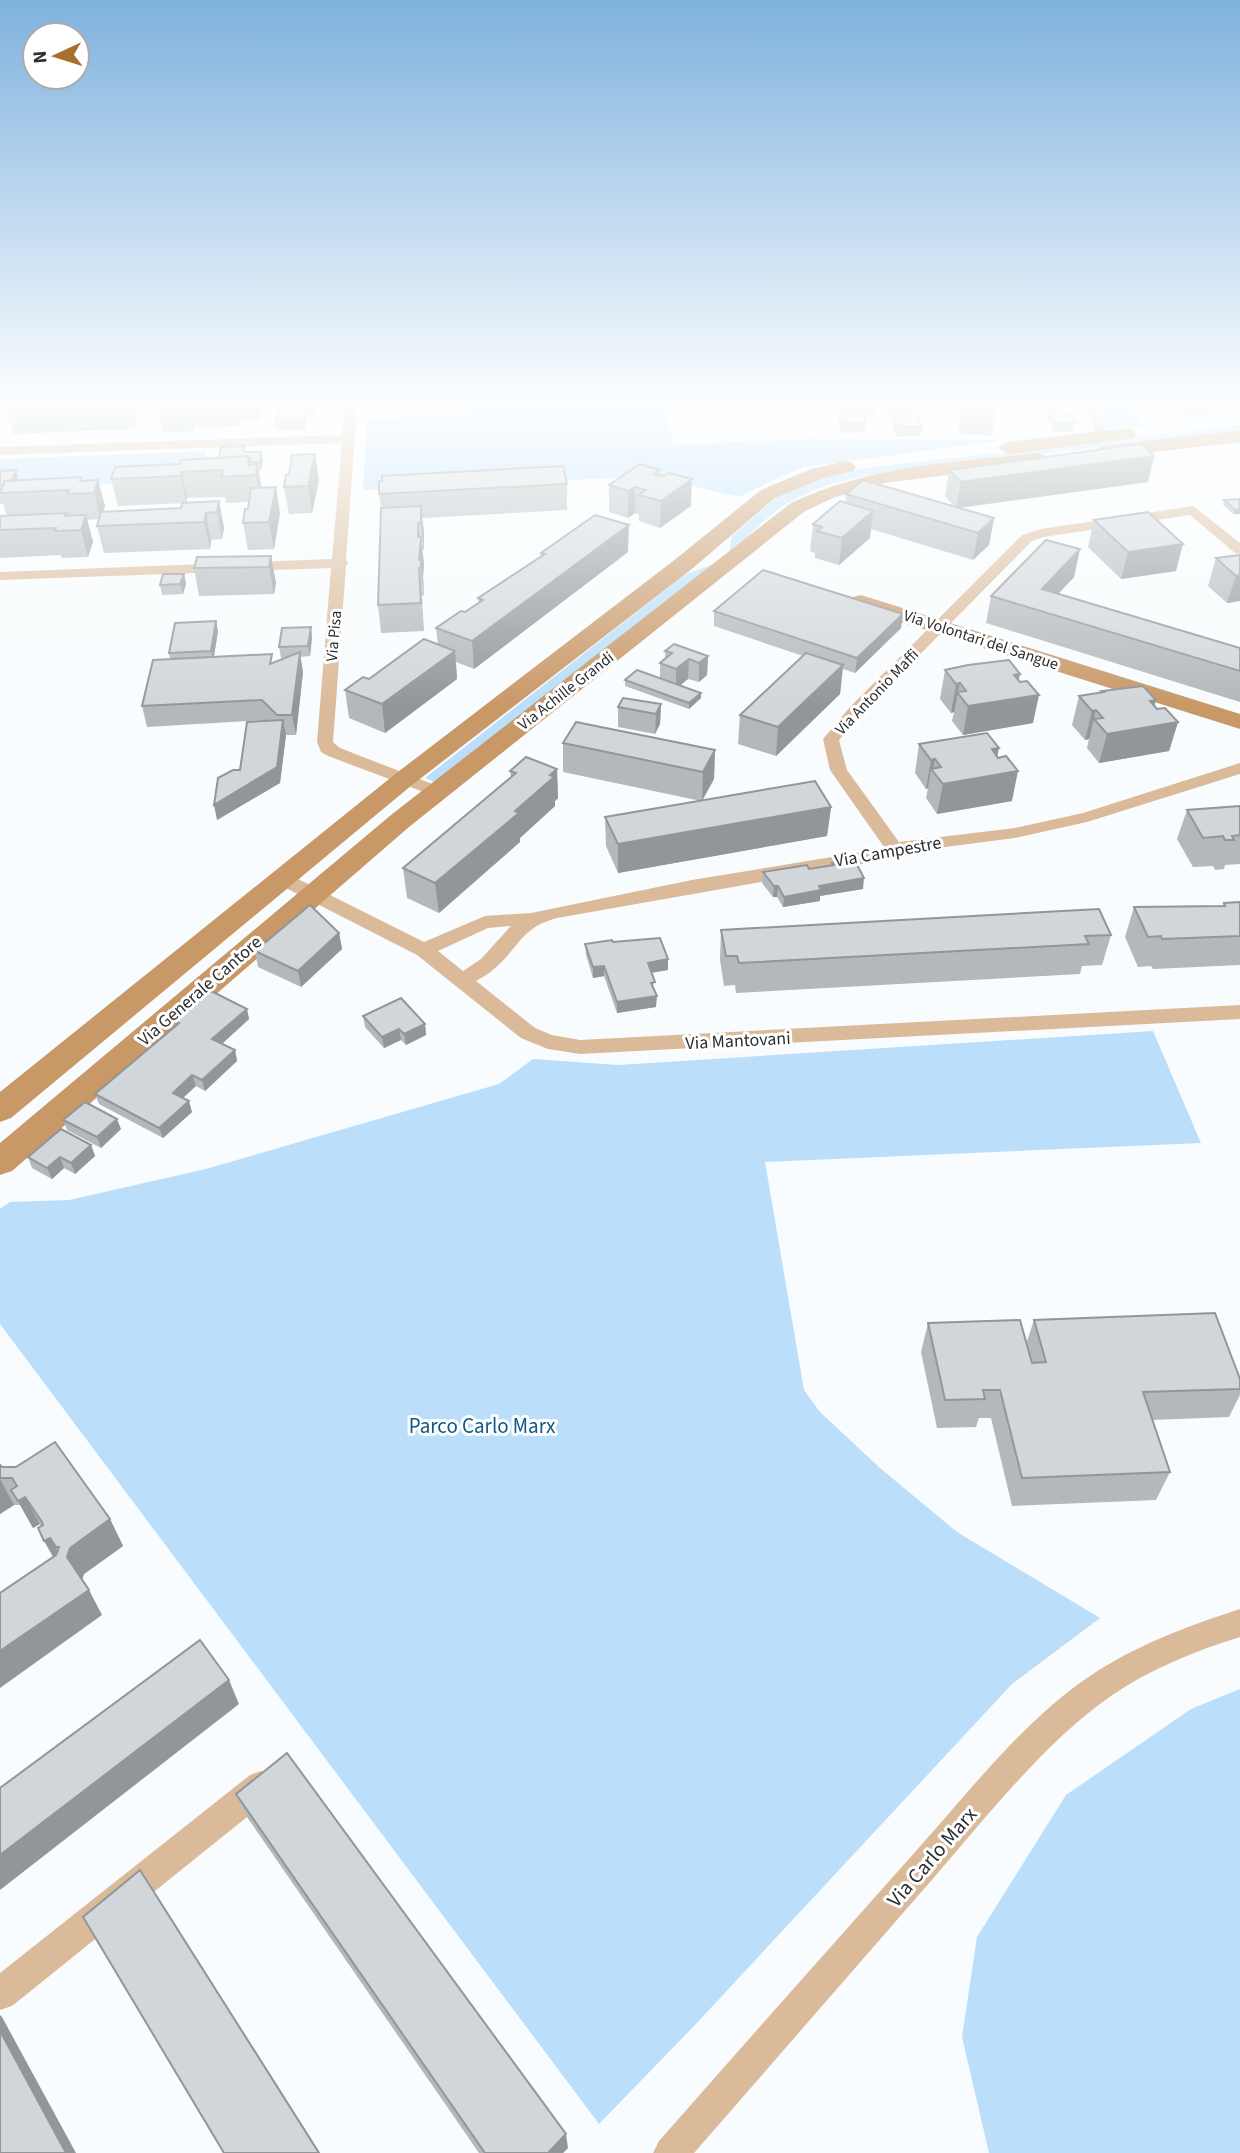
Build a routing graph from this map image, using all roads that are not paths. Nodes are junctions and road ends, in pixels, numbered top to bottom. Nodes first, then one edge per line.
1 (344, 505) edge
2 (755, 505) edge
3 (801, 505) edge
4 (726, 529) junction
5 (1240, 550) edge
6 (727, 559) junction
7 (341, 563) junction
8 (685, 563) junction
9 (756, 569) dead end
10 (0, 576) edge
11 (835, 594) edge
12 (940, 627) junction
13 (1240, 722) edge
14 (1240, 768) edge
15 (403, 780) junction
16 (437, 792) junction
17 (400, 821) joint
18 (894, 848) junction
19 (283, 879) junction
20 (314, 893) junction
21 (531, 919) junction
22 (424, 950) junction
23 (463, 980) junction
24 (1240, 1012) edge
25 (0, 1110) edge
26 (0, 1162) edge
27 (1240, 1623) edge
28 (276, 1774) edge
29 (0, 1994) edge
30 (671, 2153) edge

1 - 7 street, Via Pisa
2 - 4 street, Via Achille Grandi
3 - 6 street, Via Achille Grandi
4 - 6 street
4 - 8 street, Via Achille Grandi
5 - 12 street, Via Antonio Maffi
6 - 8 street
6 - 9 street
6 - 16 street, Via Achille Grandi
7 - 10 street
7 - 15 street, Via Pisa
8 - 15 street, Via Achille Grandi
11 - 12 street, Via Volontari del Sangue
12 - 13 street, Via Volontari del Sangue
12 - 18 street, Via Antonio Maffi
14 - 18 street, Via Campestre
15 - 16 street, Via Pisa
15 - 19 street, Via Generale Cantore
16 - 17 street, Via Achille Grandi
17 - 20 street, Via Generale Cantore
18 - 21 street, Via Campestre
19 - 20 street, Via Mantovani
19 - 25 street, Via Generale Cantore
20 - 22 street, Via Mantovani
20 - 26 street, Via Generale Cantore
21 - 22 street, Via Campestre
21 - 23 street, Via Campestre
22 - 23 street, Via Mantovani
23 - 24 street, Via Mantovani
27 - 30 street, Via Carlo Marx
28 - 29 street

